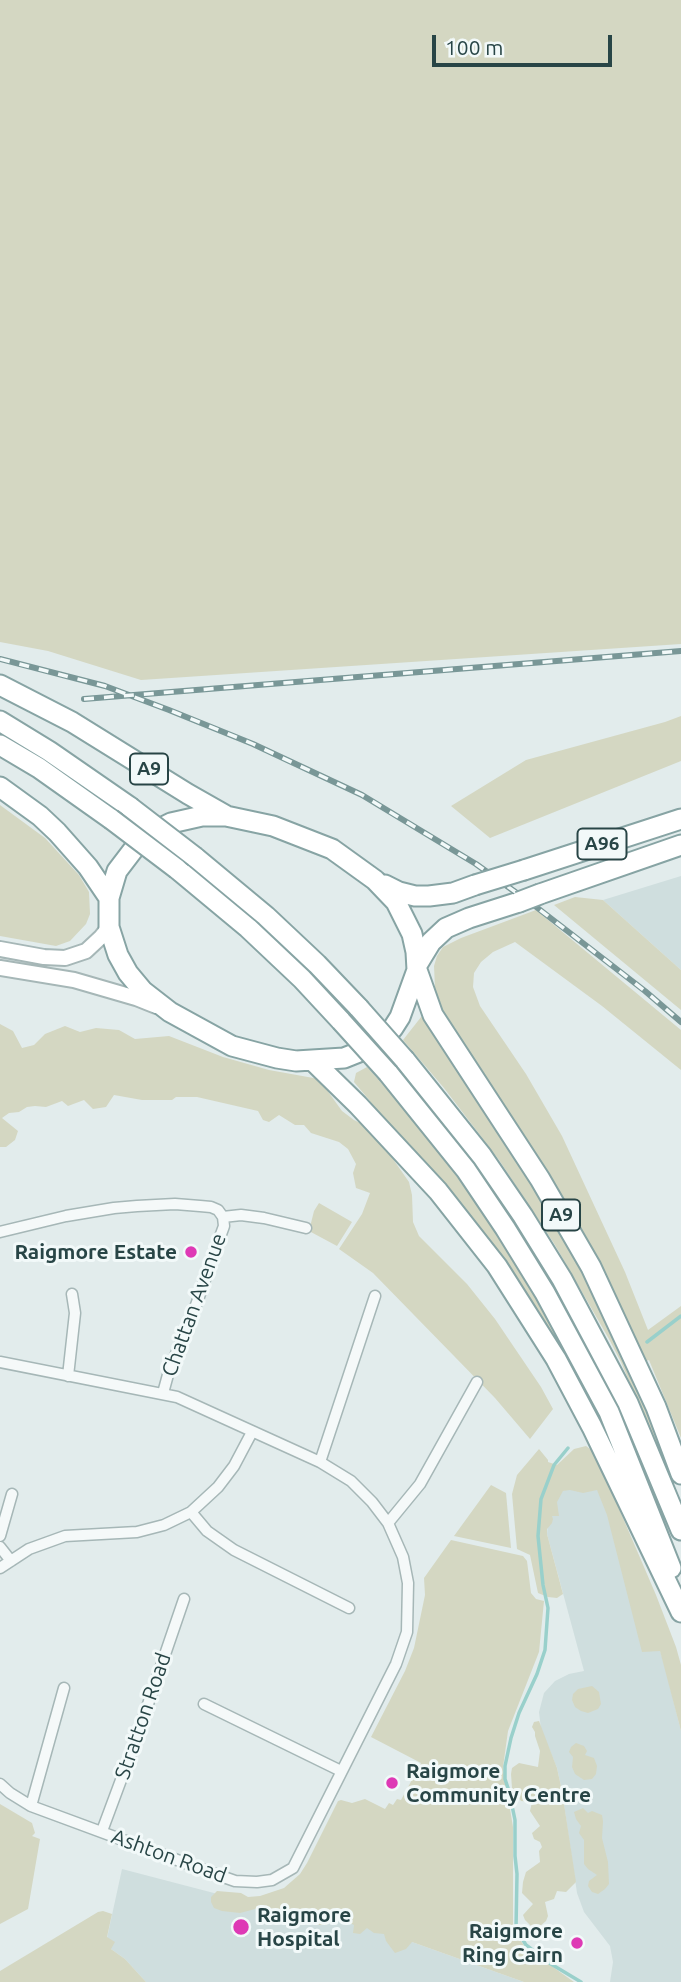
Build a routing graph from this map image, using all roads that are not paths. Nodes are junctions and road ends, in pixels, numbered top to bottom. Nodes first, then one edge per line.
1 (0, 685) edge
2 (0, 721) edge
3 (0, 746) edge
4 (0, 787) edge
5 (226, 816) junction
6 (681, 819) edge
7 (681, 845) edge
8 (375, 880) junction
9 (109, 898) junction
10 (108, 927) junction
11 (0, 949) edge
12 (417, 967) junction
13 (0, 968) edge
14 (170, 1012) junction
15 (312, 1060) junction
16 (223, 1217) junction
17 (306, 1228) dead end
18 (0, 1233) edge
19 (72, 1294) dead end
20 (375, 1296) dead end
21 (0, 1362) edge
22 (68, 1376) junction
23 (477, 1382) dead end
24 (163, 1393) junction
25 (252, 1432) junction
26 (320, 1462) junction
27 (681, 1474) edge
28 (12, 1494) dead end
29 (191, 1512) junction
30 (388, 1523) junction
31 (681, 1530) edge
32 (0, 1536) edge
33 (0, 1547) edge
34 (11, 1561) junction
35 (0, 1568) edge
36 (184, 1599) dead end
37 (681, 1599) edge
38 (349, 1608) dead end
39 (681, 1612) edge
40 (64, 1688) dead end
41 (204, 1704) dead end
42 (341, 1771) junction
43 (0, 1784) edge
44 (32, 1806) junction
45 (102, 1831) junction

1 - 5 highway, A9
2 - 31 highway, A9, bridge
3 - 37 highway, A9, bridge
4 - 9 highway
5 - 8 highway, A96
5 - 9 highway, A96
6 - 8 highway, A96, bridge
7 - 12 highway, A96, bridge
8 - 12 highway, A96
9 - 10 highway, A96
10 - 11 main road
10 - 14 highway, A96
12 - 15 highway, A96
12 - 27 highway, A9
13 - 14 main road
14 - 15 highway, A96
15 - 39 highway
16 - 17 street
16 - 18 street
16 - 24 street, Chattan Avenue
19 - 22 street
20 - 26 street
21 - 22 street, Ashton Road
22 - 24 street, Ashton Road
23 - 30 street
24 - 25 street, Ashton Road
25 - 26 street, Ashton Road
25 - 29 street
26 - 30 street, Ashton Road
28 - 32 street
29 - 34 street
29 - 38 street
30 - 42 street, Ashton Road
33 - 34 street
34 - 35 street
36 - 45 street, Stratton Road
40 - 44 street
41 - 42 street
42 - 45 street, Ashton Road
43 - 44 street, Ashton Road
44 - 45 street, Ashton Road

